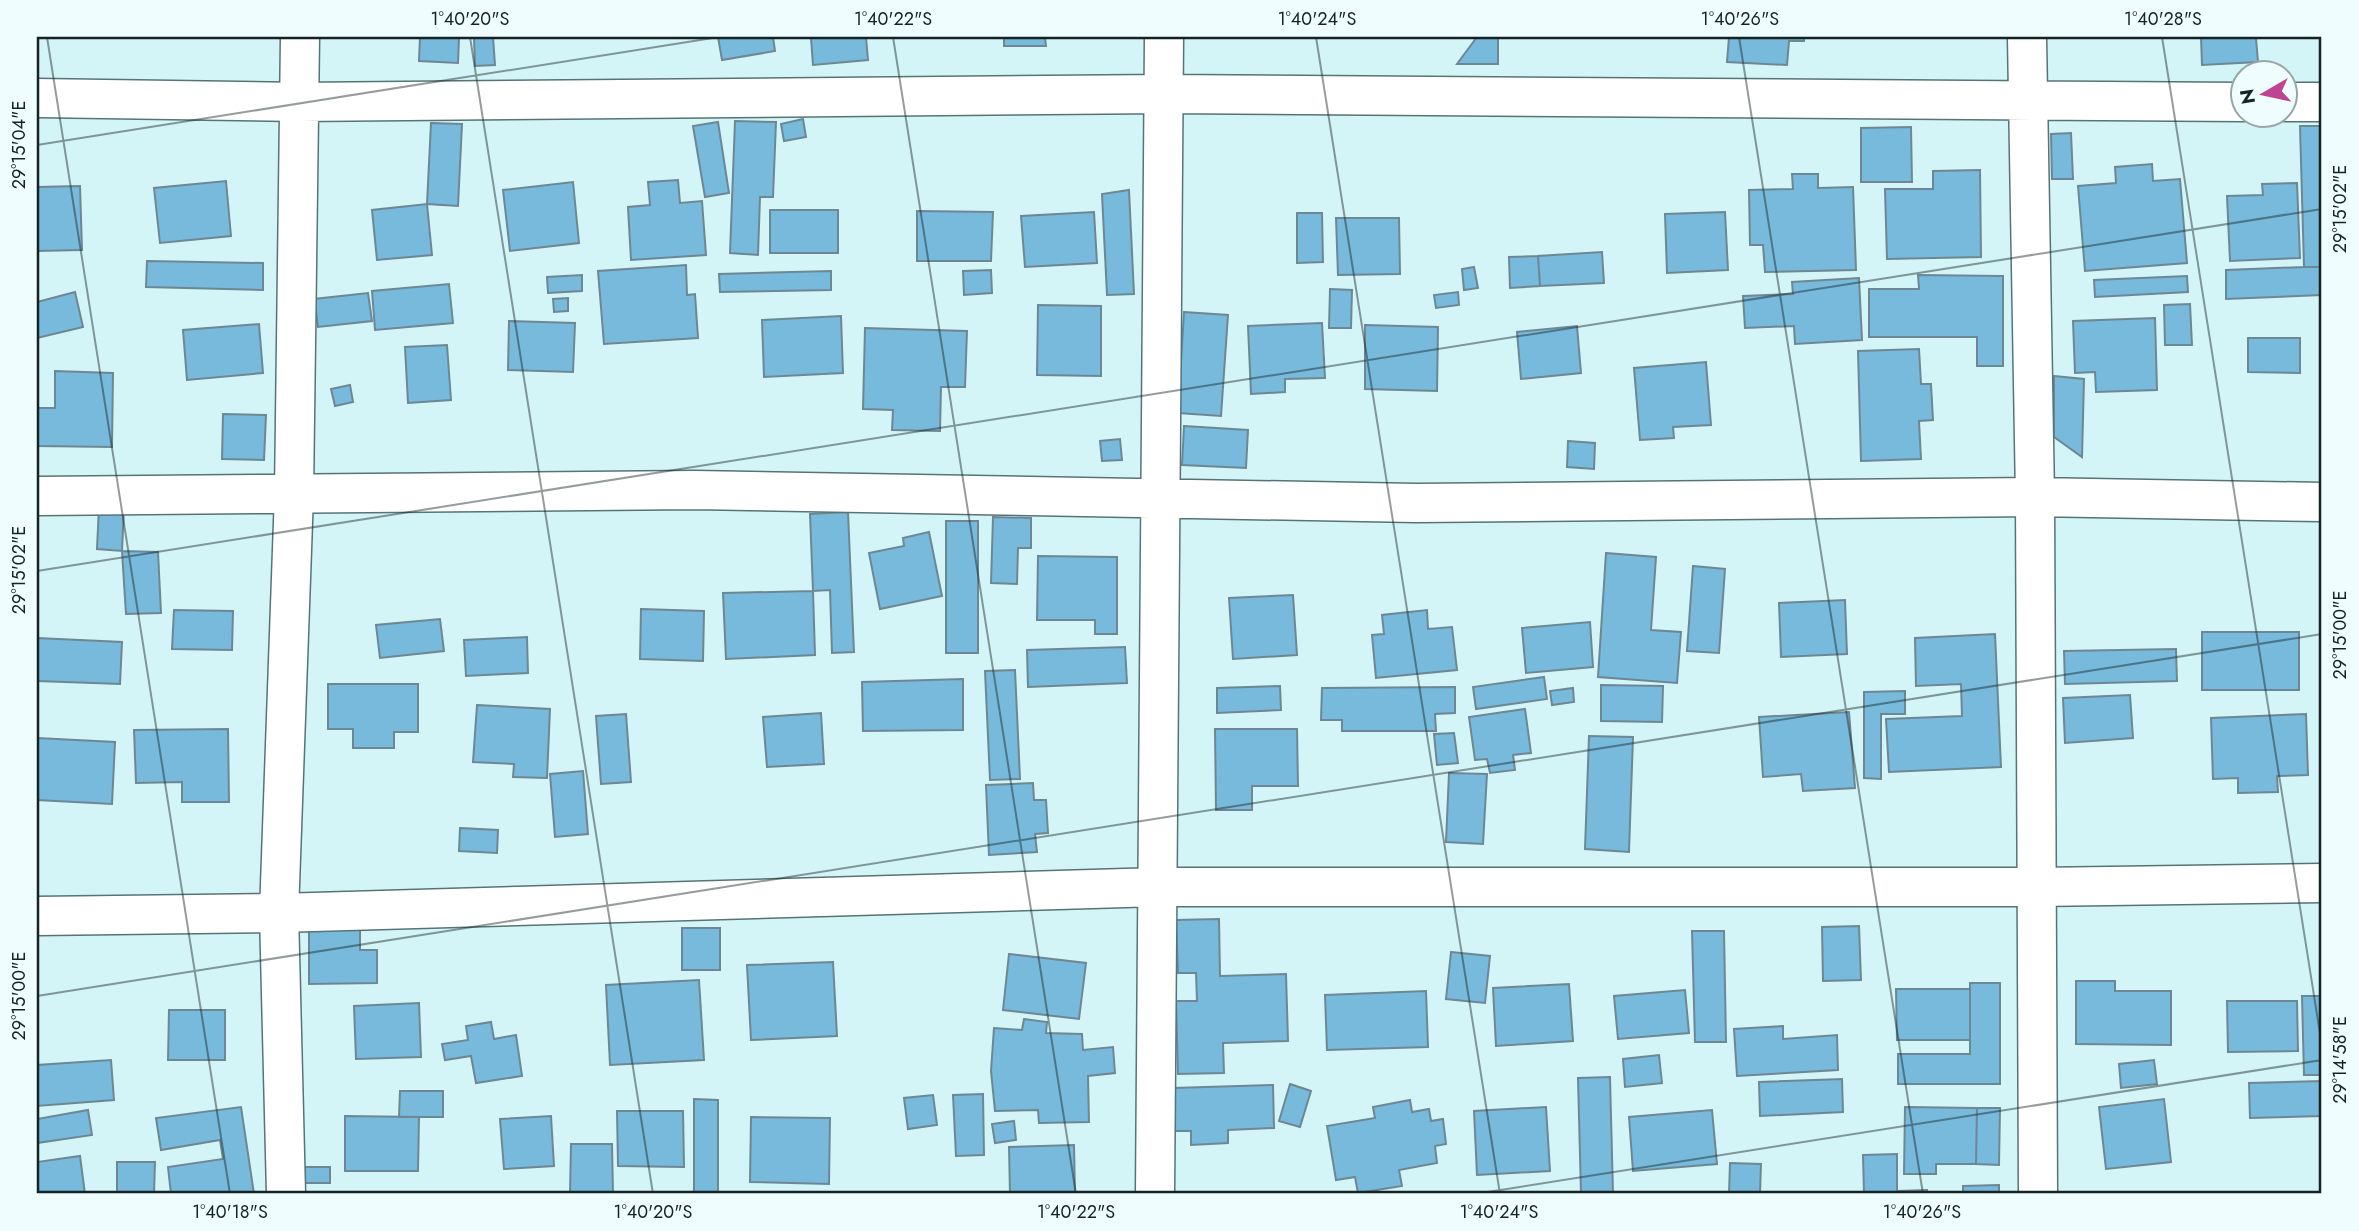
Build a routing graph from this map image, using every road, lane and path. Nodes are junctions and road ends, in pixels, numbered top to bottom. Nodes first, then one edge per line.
1 (300, 37) edge
2 (1164, 37) edge
3 (2027, 37) edge
4 (1164, 94) junction
5 (37, 98) edge
6 (299, 102) junction
7 (2028, 102) junction
8 (2230, 102) edge
9 (2300, 102) edge
10 (2322, 103) edge
11 (294, 494) junction
12 (37, 496) edge
13 (2035, 497) junction
14 (1161, 499) junction
15 (2322, 502) edge
16 (2322, 883) edge
17 (1159, 887) junction
18 (2037, 887) junction
19 (279, 913) junction
20 (37, 916) edge
21 (286, 1194) edge
22 (1155, 1194) edge
23 (2038, 1194) edge

1 - 6 street
2 - 4 street
3 - 7 street
4 - 6 street
4 - 7 street
4 - 14 street
5 - 6 street
6 - 11 street
7 - 8 street
7 - 13 street
9 - 10 street
11 - 12 street
11 - 14 street
11 - 19 street
13 - 14 street
13 - 15 street
13 - 18 street
14 - 17 street
16 - 18 street
17 - 18 street
17 - 19 street
17 - 22 street
18 - 23 street
19 - 20 street
19 - 21 street

